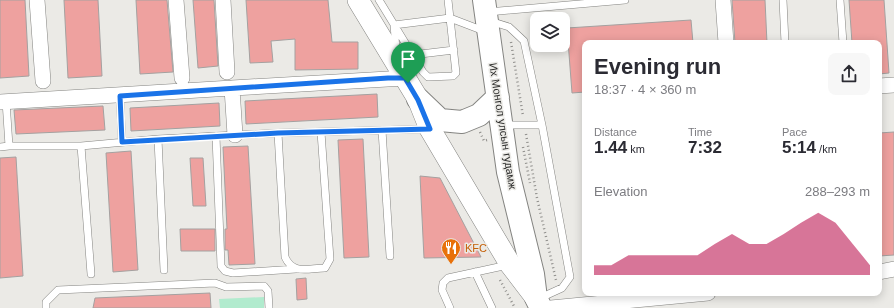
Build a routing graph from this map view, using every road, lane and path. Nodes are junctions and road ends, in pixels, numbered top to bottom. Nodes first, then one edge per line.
1 (37, 0) edge
2 (176, 0) edge
3 (223, 0) edge
4 (358, 0) edge
5 (379, 0) edge
6 (448, 0) edge
7 (625, 0) edge
8 (723, 0) edge
9 (782, 0) edge
10 (840, 0) edge
11 (450, 18) junction
12 (493, 20) edge
13 (394, 24) junction
14 (726, 40) edge
15 (785, 40) edge
16 (843, 40) edge
17 (507, 47) dead end
18 (454, 50) junction
19 (404, 66) junction
20 (227, 72) dead end
21 (182, 78) dead end
22 (43, 81) dead end
23 (894, 85) edge
24 (882, 86) edge
25 (232, 88) junction
26 (120, 96) junction
27 (498, 97) junction
28 (418, 100) junction
29 (3, 101) edge
30 (519, 124) junction
31 (542, 125) junction
32 (430, 129) junction
33 (382, 130) junction
34 (320, 132) junction
35 (278, 133) junction
36 (235, 135) junction
37 (216, 136) junction
38 (158, 139) junction
39 (122, 142) junction
40 (9, 146) junction
41 (81, 146) junction
42 (0, 147) edge
43 (531, 191) dead end
44 (533, 199) dead end
45 (390, 256) dead end
46 (501, 266) junction
47 (894, 268) edge
48 (296, 269) junction
49 (164, 270) dead end
50 (882, 271) edge
51 (475, 272) junction
52 (91, 274) dead end
53 (611, 296) edge
54 (546, 298) edge
55 (46, 308) edge
56 (269, 308) edge
57 (450, 308) edge
58 (492, 308) edge
59 (515, 308) edge

1 - 22 street
2 - 21 street
3 - 20 street
4 - 19 main road
5 - 13 lane
6 - 11 lane
7 - 12 lane
8 - 14 street
9 - 15 lane
10 - 16 lane
11 - 12 lane
11 - 13 lane
11 - 18 lane
12 - 17 path
12 - 27 main road, Их Монгол улсын гудамж
12 - 30 path
12 - 31 lane
13 - 19 lane
13 - 19 lane
18 - 19 lane
18 - 19 lane
19 - 25 street
19 - 28 main road
23 - 24 street
25 - 26 street
25 - 36 street
26 - 29 street
26 - 39 lane
27 - 28 main road
27 - 30 main road, Их Монгол улсын гудамж
28 - 32 main road
29 - 40 lane
30 - 31 lane
30 - 43 path
30 - 54 path
30 - 54 main road, Их Монгол улсын гудамж
31 - 54 lane
32 - 33 lane
32 - 46 main road
33 - 34 lane
33 - 45 lane
34 - 35 lane
34 - 48 lane
35 - 36 lane
35 - 48 lane
36 - 37 lane
37 - 38 lane
37 - 48 lane
38 - 39 lane
38 - 49 lane
39 - 41 lane
40 - 41 lane
40 - 42 lane
41 - 52 lane
44 - 54 path
46 - 51 lane
46 - 54 main road
46 - 59 path
47 - 50 street
51 - 57 lane
51 - 58 lane
53 - 54 street
55 - 56 lane

